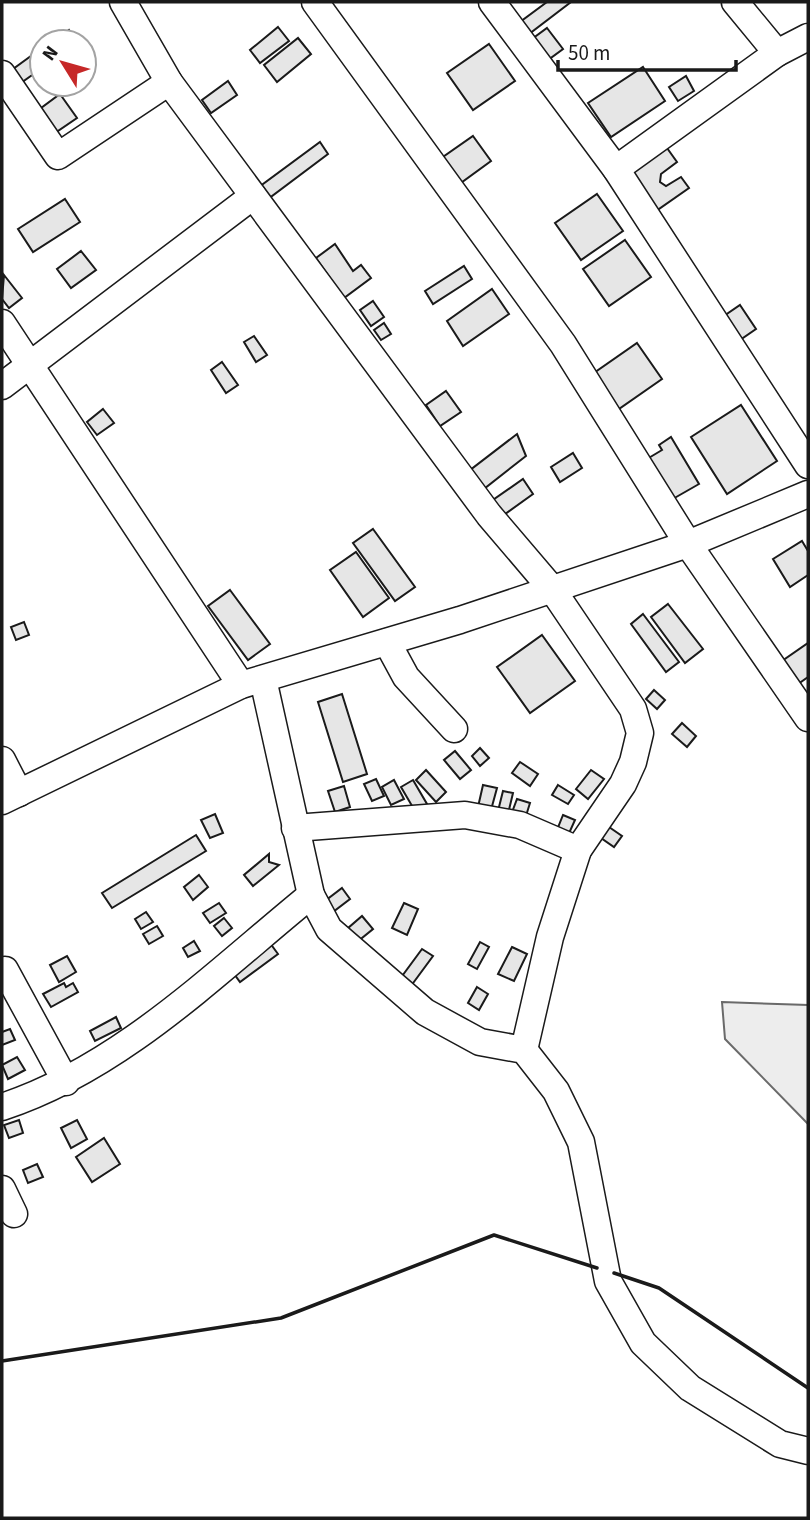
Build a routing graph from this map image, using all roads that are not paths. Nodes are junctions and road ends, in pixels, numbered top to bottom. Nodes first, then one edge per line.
1 (122, 2) edge
2 (315, 2) edge
3 (492, 2) edge
4 (735, 2) edge
5 (808, 37) edge
6 (777, 53) junction
7 (2, 74) edge
8 (169, 82) junction
9 (617, 169) junction
10 (253, 196) junction
11 (2, 323) edge
12 (30, 364) junction
13 (2, 386) edge
14 (808, 465) edge
15 (808, 494) edge
16 (688, 544) junction
17 (552, 589) junction
18 (387, 642) junction
19 (252, 682) junction
20 (808, 718) edge
21 (454, 729) dead end
22 (2, 760) edge
23 (10, 797) edge
24 (295, 828) junction
25 (578, 850) junction
26 (310, 895) junction
27 (5, 970) dead end
28 (524, 1050) junction
29 (66, 1082) junction
30 (2, 1107) edge
31 (2, 1189) edge
32 (14, 1214) dead end
33 (808, 1451) edge

1 - 8 street
2 - 16 street
3 - 9 street
4 - 6 street
5 - 6 street
6 - 9 street
7 - 8 street
8 - 10 street
9 - 14 street
10 - 12 street
10 - 17 street
11 - 12 street
12 - 13 street
12 - 19 street
15 - 16 street
16 - 17 street
16 - 20 street
17 - 18 street
17 - 25 street
18 - 19 street
18 - 21 street
19 - 23 street
19 - 24 street
22 - 23 street
24 - 25 street
24 - 26 street
25 - 28 street
26 - 28 street
26 - 29 street
27 - 29 street
28 - 33 street
29 - 30 street
31 - 32 street

